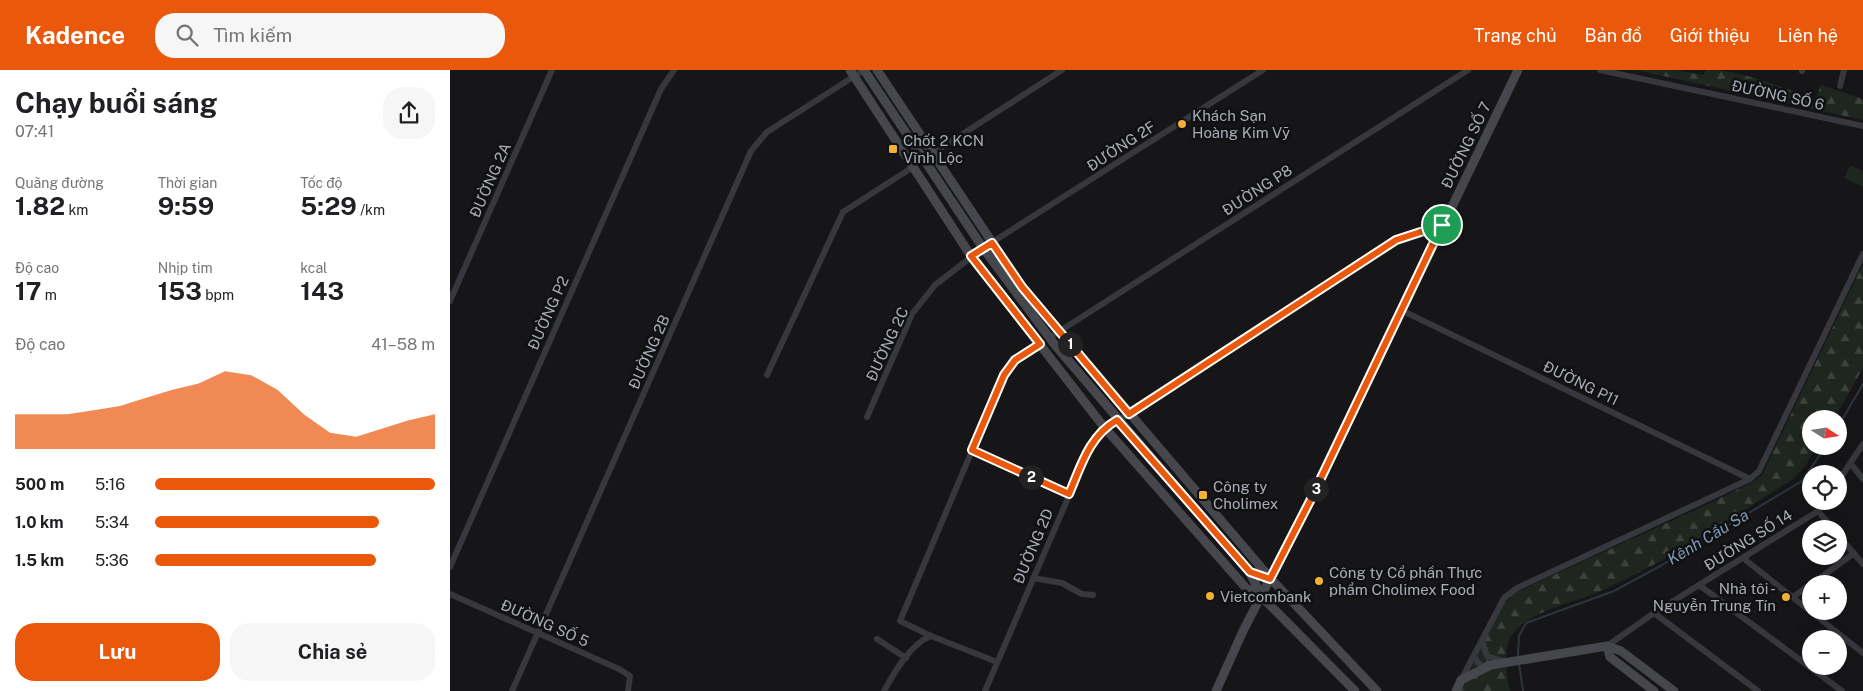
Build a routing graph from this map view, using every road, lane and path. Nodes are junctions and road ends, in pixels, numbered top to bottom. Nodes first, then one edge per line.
1 (552, 70) edge
2 (674, 70) edge
3 (864, 70) edge
4 (877, 70) edge
5 (1062, 70) edge
6 (1263, 70) edge
7 (1468, 70) edge
8 (1518, 70) edge
9 (1600, 70) edge
10 (1844, 70) edge
11 (852, 73) edge
12 (1840, 86) dead end
13 (1863, 126) edge
14 (933, 153) junction
15 (913, 167) junction
16 (1442, 225) junction
17 (992, 243) junction
18 (983, 248) junction
19 (1863, 254) edge
20 (971, 256) junction
21 (450, 301) edge
22 (1401, 310) junction
23 (1060, 332) junction
24 (1049, 338) junction
25 (1040, 344) junction
26 (767, 375) dead end
27 (1129, 414) junction
28 (867, 417) dead end
29 (1117, 420) junction
30 (1104, 427) junction
31 (1863, 444) edge
32 (972, 450) junction
33 (1850, 463) junction
34 (1847, 468) edge
35 (1750, 479) junction
36 (1863, 479) edge
37 (1069, 494) junction
38 (1818, 511) joint
39 (1826, 520) edge
40 (1847, 545) edge
41 (1854, 553) junction
42 (1743, 558) junction
43 (1863, 564) edge
44 (450, 567) edge
45 (1250, 572) junction
46 (1824, 575) edge
47 (1033, 578) junction
48 (1270, 579) junction
49 (1699, 585) junction
50 (1802, 591) edge
51 (450, 594) edge
52 (1093, 595) dead end
53 (1261, 596) junction
54 (1793, 597) junction
55 (1654, 613) junction
56 (537, 634) junction
57 (931, 636) junction
58 (877, 639) dead end
59 (1482, 641) junction
60 (1607, 646) junction
61 (1863, 653) edge
62 (1474, 656) junction
63 (906, 658) junction
64 (997, 662) junction
65 (1503, 662) junction
66 (1485, 667) junction
67 (1461, 680) junction
68 (512, 691) edge
69 (628, 691) edge
70 (884, 691) edge
71 (985, 691) edge
72 (1216, 691) edge
73 (1355, 691) edge
74 (1378, 691) edge
75 (1456, 691) edge
76 (1654, 691) edge
77 (1674, 691) edge
78 (1758, 691) edge
79 (1842, 691) edge

1 - 21 street, ĐƯỜNG 2A
2 - 44 street, ĐƯỜNG P2
3 - 11 street, ĐƯỜNG 2B
3 - 18 main road
4 - 14 main road
5 - 14 street
6 - 17 street, ĐƯỜNG 2F
7 - 23 street, ĐƯỜNG P8
8 - 16 main road, ĐƯỜNG SỐ 7
9 - 13 street, ĐƯỜNG SỐ 6
10 - 12 street
11 - 15 main road
11 - 56 street, ĐƯỜNG 2B
14 - 17 main road
15 - 20 main road
15 - 26 street
16 - 22 main road, ĐƯỜNG SỐ 7
16 - 27 street, ĐƯỜNG 2D
17 - 18 street, ĐƯỜNG 2F
17 - 23 main road
18 - 20 street, ĐƯỜNG 2C
18 - 24 main road
19 - 35 street
20 - 25 main road
20 - 28 street, ĐƯỜNG 2C
22 - 35 street, ĐƯỜNG P11
22 - 48 main road, ĐƯỜNG SỐ 7
23 - 24 street, ĐƯỜNG P8
23 - 27 main road
24 - 29 main road
25 - 30 main road
25 - 32 street
27 - 29 street, ĐƯỜNG 2D
27 - 48 main road
29 - 30 street, ĐƯỜNG 2D
29 - 45 main road
30 - 37 street, ĐƯỜNG 2D
30 - 53 main road
31 - 33 street
32 - 37 street
32 - 57 street
33 - 34 street
33 - 36 street
35 - 59 street
37 - 47 street, ĐƯỜNG 2D
38 - 39 street
38 - 42 street, ĐƯỜNG SỐ 14
40 - 41 street
41 - 43 street
41 - 46 street
42 - 49 street, ĐƯỜNG SỐ 14
42 - 54 street
45 - 48 main road
45 - 53 main road
47 - 52 street
47 - 64 street, ĐƯỜNG 2D
48 - 53 main road, ĐƯỜNG SỐ 7
48 - 74 main road
49 - 55 street, ĐƯỜNG SỐ 14
49 - 79 street
50 - 54 street
51 - 56 street, ĐƯỜNG SỐ 5
53 - 72 main road, ĐƯỜNG SỐ 7
53 - 73 main road
54 - 61 street
55 - 60 street, ĐƯỜNG SỐ 14
55 - 78 street
56 - 68 street, ĐƯỜNG 2B
56 - 69 street, ĐƯỜNG SỐ 5
57 - 63 street
57 - 64 street
58 - 63 street
59 - 62 street
59 - 65 street
60 - 65 main road
60 - 76 main road
60 - 77 main road
62 - 66 street
62 - 67 street
63 - 70 street
64 - 71 street, ĐƯỜNG 2D
65 - 66 main road
66 - 67 main road
67 - 75 main road

